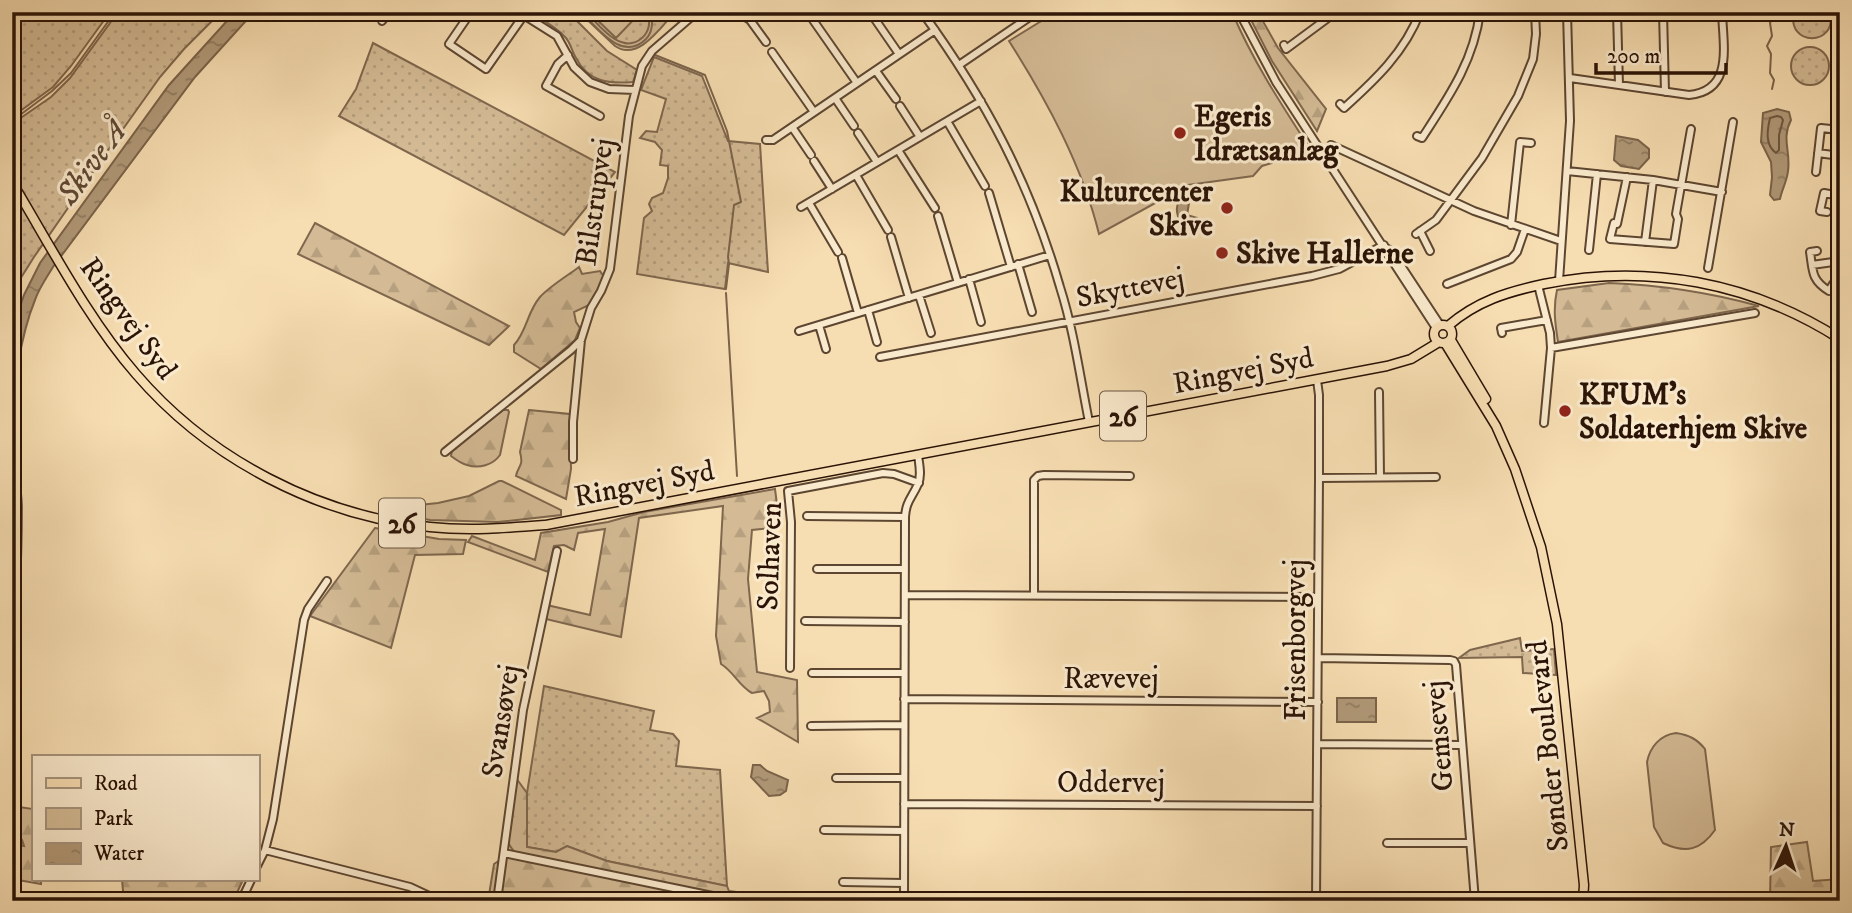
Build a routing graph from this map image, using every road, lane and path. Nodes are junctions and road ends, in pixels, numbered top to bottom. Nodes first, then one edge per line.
1 (389, 12) edge
2 (471, 12) edge
3 (697, 12) edge
4 (738, 12) edge
5 (870, 12) edge
6 (922, 12) edge
7 (1037, 12) edge
8 (1239, 12) edge
9 (1336, 12) edge
10 (1420, 12) edge
11 (1479, 12) edge
12 (1535, 12) edge
13 (1567, 12) edge
14 (1617, 12) edge
15 (1663, 12) edge
16 (1722, 12) edge
17 (522, 14) edge
18 (810, 16) edge
19 (382, 20) dead end
20 (934, 30) junction
21 (766, 43) dead end
22 (1283, 45) dead end
23 (772, 52) dead end
24 (900, 54) junction
25 (568, 55) junction
26 (959, 65) junction
27 (876, 71) junction
28 (1570, 78) junction
29 (857, 83) junction
30 (1619, 85) junction
31 (635, 90) junction
32 (1665, 92) junction
33 (835, 98) junction
34 (895, 99) dead end
35 (981, 101) junction
36 (1340, 104) dead end
37 (900, 106) dead end
38 (814, 112) junction
39 (600, 116) dead end
40 (947, 121) junction
41 (1733, 122) dead end
42 (792, 127) junction
43 (1691, 129) dead end
44 (1840, 130) edge
45 (1417, 136) dead end
46 (920, 137) junction
47 (766, 140) dead end
48 (1531, 143) dead end
49 (1331, 145) dead end
50 (898, 150) junction
51 (1818, 153) junction
52 (1840, 156) edge
53 (877, 162) junction
54 (1567, 171) junction
55 (1816, 172) dead end
56 (1597, 174) junction
57 (856, 175) junction
58 (1627, 177) junction
59 (1653, 180) junction
60 (12, 182) edge
61 (1683, 184) junction
62 (832, 189) junction
63 (1722, 192) junction
64 (1840, 197) edge
65 (1450, 201) junction
66 (809, 202) junction
67 (801, 207) dead end
68 (935, 208) dead end
69 (1827, 212) dead end
70 (938, 216) dead end
71 (1511, 225) junction
72 (1525, 229) junction
73 (1561, 241) junction
74 (1645, 242) junction
75 (1384, 245) junction
76 (1590, 250) dead end
77 (1430, 251) dead end
78 (1817, 251) dead end
79 (1050, 255) junction
80 (1840, 261) edge
81 (1812, 264) junction
82 (1015, 265) junction
83 (1708, 268) dead end
84 (969, 279) junction
85 (1559, 281) junction
86 (958, 283) junction
87 (1447, 284) dead end
88 (1833, 284) dead end
89 (1538, 285) junction
90 (919, 295) junction
91 (909, 298) junction
92 (868, 310) junction
93 (1032, 312) dead end
94 (858, 313) junction
95 (1755, 313) dead end
96 (1547, 320) junction
97 (1069, 322) junction
98 (981, 323) dead end
99 (819, 325) junction
100 (799, 331) dead end
101 (931, 333) dead end
102 (1502, 333) dead end
103 (1443, 334) junction
104 (1840, 339) edge
105 (581, 340) junction
106 (877, 342) dead end
107 (1551, 348) junction
108 (825, 349) dead end
109 (880, 357) dead end
110 (1317, 380) junction
111 (1379, 392) dead end
112 (1089, 422) junction
113 (1544, 423) dead end
114 (444, 452) dead end
115 (918, 455) junction
116 (573, 459) dead end
117 (1130, 476) dead end
118 (1380, 477) junction
119 (1436, 477) dead end
120 (1319, 478) junction
121 (919, 483) junction
122 (807, 516) dead end
123 (905, 517) junction
124 (557, 551) dead end
125 (817, 569) dead end
126 (905, 569) junction
127 (327, 581) dead end
128 (905, 595) junction
129 (1034, 596) junction
130 (1318, 597) junction
131 (805, 621) dead end
132 (905, 621) junction
133 (1318, 659) junction
134 (790, 668) dead end
135 (813, 673) dead end
136 (904, 673) junction
137 (904, 699) junction
138 (1318, 702) junction
139 (810, 726) dead end
140 (904, 726) junction
141 (1318, 744) junction
142 (1462, 745) junction
143 (836, 778) dead end
144 (904, 778) junction
145 (904, 804) junction
146 (1317, 806) junction
147 (824, 830) dead end
148 (904, 831) junction
149 (1387, 843) dead end
150 (1470, 843) junction
151 (265, 850) junction
152 (504, 853) junction
153 (259, 862) edge
154 (251, 881) edge
155 (843, 882) dead end
156 (904, 883) junction
157 (1584, 885) junction
158 (241, 901) edge
159 (440, 901) edge
160 (497, 901) edge
161 (737, 901) edge
162 (904, 901) edge
163 (1316, 901) edge
164 (1475, 901) edge
165 (1583, 901) edge
166 (1590, 901) edge

1 - 19 street
2 - 17 street
3 - 31 street, Bilstrupvej
4 - 21 street
5 - 24 street
6 - 20 street
7 - 26 street
8 - 75 street, Sønder Boulevard
9 - 22 street
10 - 36 street
11 - 45 street
12 - 65 street
13 - 28 street
14 - 30 street
15 - 32 street
16 - 32 street
17 - 25 street
18 - 29 street
20 - 24 street
20 - 26 street
23 - 38 street
24 - 27 street
25 - 31 street
25 - 39 street
26 - 35 street
27 - 29 street
27 - 34 street
28 - 30 street
28 - 54 street
29 - 33 street
30 - 32 street
31 - 105 street, Bilstrupvej
33 - 38 street
33 - 53 street
35 - 40 street
35 - 79 street
37 - 46 street
38 - 42 street
40 - 46 street
40 - 82 street
41 - 63 street
42 - 47 street
42 - 62 street
43 - 61 street
44 - 51 street
46 - 50 street
48 - 71 street
49 - 65 street
50 - 53 street
50 - 68 street
51 - 52 street
51 - 55 street
53 - 57 street
54 - 56 street
54 - 73 street
56 - 58 street
56 - 76 street
57 - 62 street
57 - 91 street
58 - 59 street
58 - 74 street
59 - 61 street
59 - 74 street
60 - 115 main road, Ringvej Syd / 26
61 - 63 street
61 - 74 street
62 - 66 street
63 - 83 street
64 - 69 street
65 - 71 street
65 - 77 street
66 - 67 street
66 - 94 street
70 - 86 street
71 - 72 street
72 - 73 street
72 - 87 street
73 - 85 street
75 - 97 street, Skyttevej
75 - 103 street, Sønder Boulevard
78 - 81 street
79 - 82 street
79 - 97 street
80 - 81 street
81 - 88 street
82 - 84 street
82 - 93 street
84 - 86 street
84 - 98 street
85 - 89 main road, Ringvej Syd / 26
85 - 104 main road, Ringvej Syd / 26
86 - 90 street
89 - 96 street
89 - 103 main road, Ringvej Syd / 26
90 - 91 street
90 - 101 street
91 - 92 street
92 - 94 street
92 - 106 street
94 - 99 street
95 - 107 street
96 - 102 street
96 - 107 street
97 - 109 street, Skyttevej
97 - 112 street
99 - 100 street
99 - 108 street
103 - 110 main road, Ringvej Syd / 26
103 - 157 main road, Sønder Boulevard
105 - 114 street
105 - 116 street, Bilstrupvej
107 - 113 street
110 - 112 main road, Ringvej Syd / 26
110 - 120 street, Frisenborgvej
111 - 118 street
112 - 115 main road, Ringvej Syd / 26
115 - 121 street
117 - 129 street
118 - 119 street
118 - 120 street
120 - 130 street, Frisenborgvej
121 - 123 street
121 - 134 street, Solhaven
122 - 123 street
123 - 126 street
124 - 152 street, Svansøvej
125 - 126 street
126 - 128 street
127 - 151 street
128 - 129 street
128 - 132 street
129 - 130 street
130 - 133 street, Frisenborgvej
131 - 132 street
132 - 136 street
133 - 138 street, Frisenborgvej
133 - 142 street, Gemsevej
135 - 136 street
136 - 137 street
137 - 138 street, Rævevej
137 - 140 street
138 - 141 street, Frisenborgvej
139 - 140 street
140 - 144 street
141 - 142 street
141 - 146 street, Frisenborgvej
142 - 150 street, Gemsevej
143 - 144 street
144 - 145 street
145 - 146 street, Oddervej
145 - 148 street
146 - 163 street, Frisenborgvej
147 - 148 street
148 - 156 street
149 - 150 street
150 - 164 street, Gemsevej
151 - 153 street
151 - 159 street
152 - 160 street, Svansøvej
152 - 161 street
154 - 158 street
155 - 156 street
156 - 162 street
157 - 165 main road, Sønder Boulevard
157 - 166 main road, Sønder Boulevard

